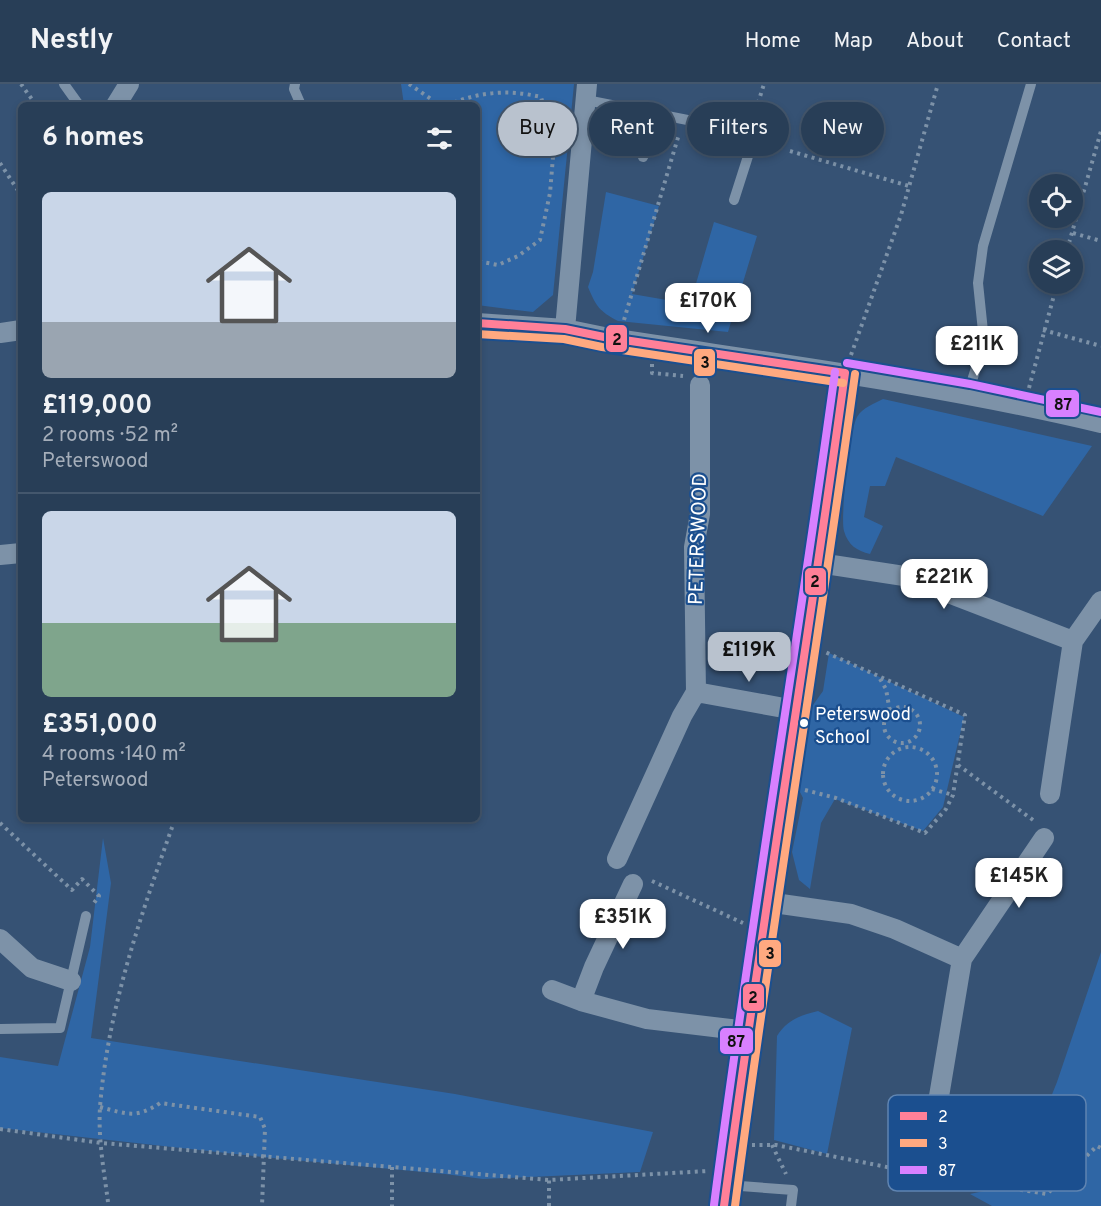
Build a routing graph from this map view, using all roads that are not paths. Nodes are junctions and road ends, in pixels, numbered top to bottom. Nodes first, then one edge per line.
1 (64, 84) edge
2 (129, 84) edge
3 (295, 84) edge
4 (1031, 84) edge
5 (586, 92) edge
6 (77, 102) edge
7 (118, 102) edge
8 (300, 102) edge
9 (620, 102) edge
10 (748, 156) edge
11 (734, 200) dead end
12 (480, 322) edge
13 (565, 328) junction
14 (18, 330) edge
15 (0, 333) edge
16 (845, 373) junction
17 (700, 386) road end
18 (968, 394) junction
19 (1101, 423) edge
20 (18, 553) edge
21 (0, 555) edge
22 (819, 563) junction
23 (1101, 601) edge
24 (1073, 641) junction
25 (696, 692) junction
26 (795, 710) junction
27 (1050, 794) dead end
28 (1040, 831) road end
29 (617, 859) dead end
30 (640, 882) road end
31 (767, 902) junction
32 (86, 916) road end
33 (0, 939) edge
34 (962, 959) junction
35 (71, 981) junction
36 (552, 990) dead end
37 (581, 1001) junction
38 (0, 1029) edge
39 (747, 1031) junction
40 (939, 1095) edge
41 (728, 1177) junction
42 (724, 1206) edge
43 (791, 1206) edge

1 - 6 lane
2 - 7 street
3 - 8 lane
4 - 18 lane
5 - 9 lane
5 - 13 street
10 - 11 lane
12 - 13 street
13 - 16 street
14 - 15 street
16 - 18 street
16 - 22 street
17 - 25 street, PETERSWOOD
18 - 19 street
20 - 21 street
22 - 24 street
22 - 26 street
23 - 24 street
24 - 27 street
25 - 26 street
25 - 29 street
26 - 31 street
28 - 34 street
30 - 37 street
31 - 34 street
31 - 39 street
32 - 35 lane
33 - 35 street
34 - 40 street
35 - 38 lane
36 - 37 street
37 - 39 street
39 - 41 street
41 - 42 street
41 - 43 lane

